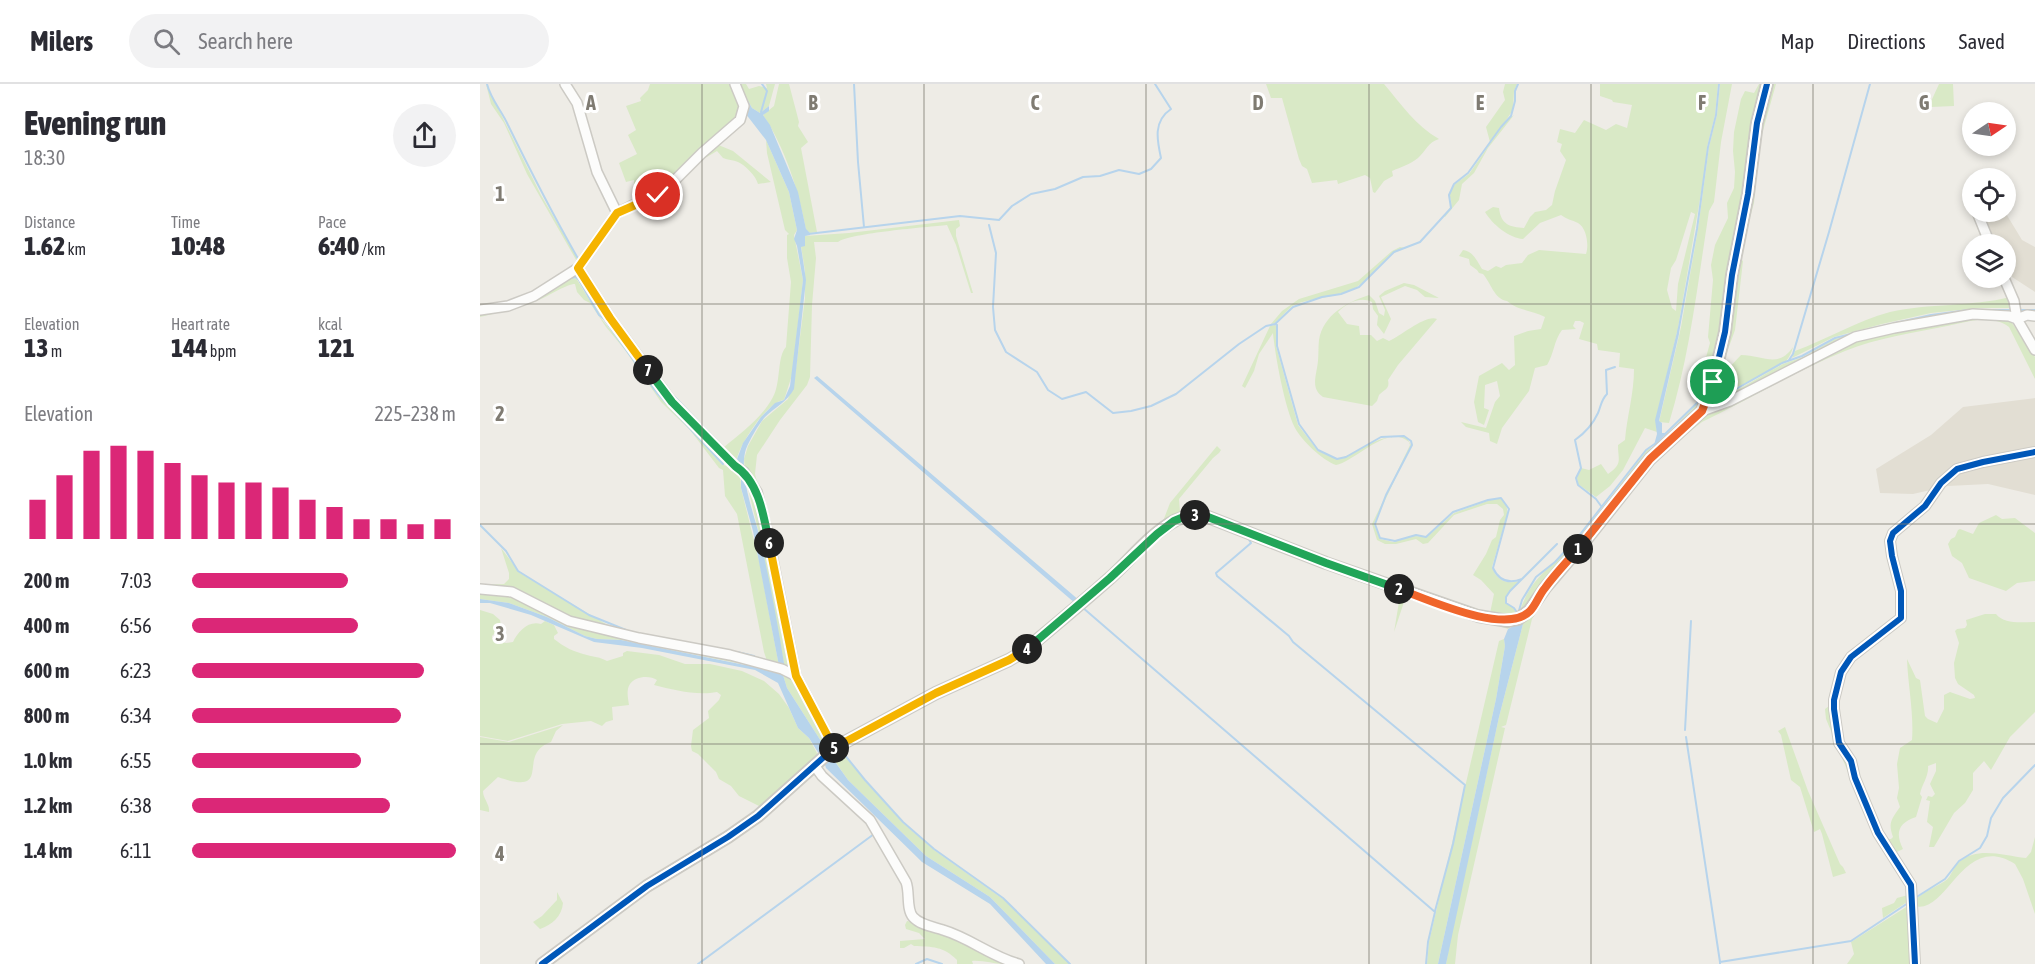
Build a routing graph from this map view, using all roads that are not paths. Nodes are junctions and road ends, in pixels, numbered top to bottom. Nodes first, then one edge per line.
1 (565, 84) edge
2 (735, 84) edge
3 (1767, 84) edge
4 (617, 213) junction
5 (578, 268) junction
6 (2008, 288) edge
7 (480, 310) edge
8 (2035, 316) edge
9 (2017, 319) junction
10 (2035, 350) edge
11 (1702, 411) junction
12 (2035, 452) edge
13 (480, 589) edge
14 (796, 676) junction
15 (833, 749) junction
16 (819, 761) junction
17 (542, 964) edge
18 (1019, 964) edge
19 (1915, 964) edge

1 - 4 street
2 - 4 street
3 - 11 street
4 - 5 street
5 - 7 street
5 - 14 street
6 - 9 street
8 - 9 street
9 - 10 street
9 - 11 street
11 - 15 street
12 - 19 street
13 - 14 street
14 - 15 street
15 - 16 street
16 - 17 street
16 - 18 street

